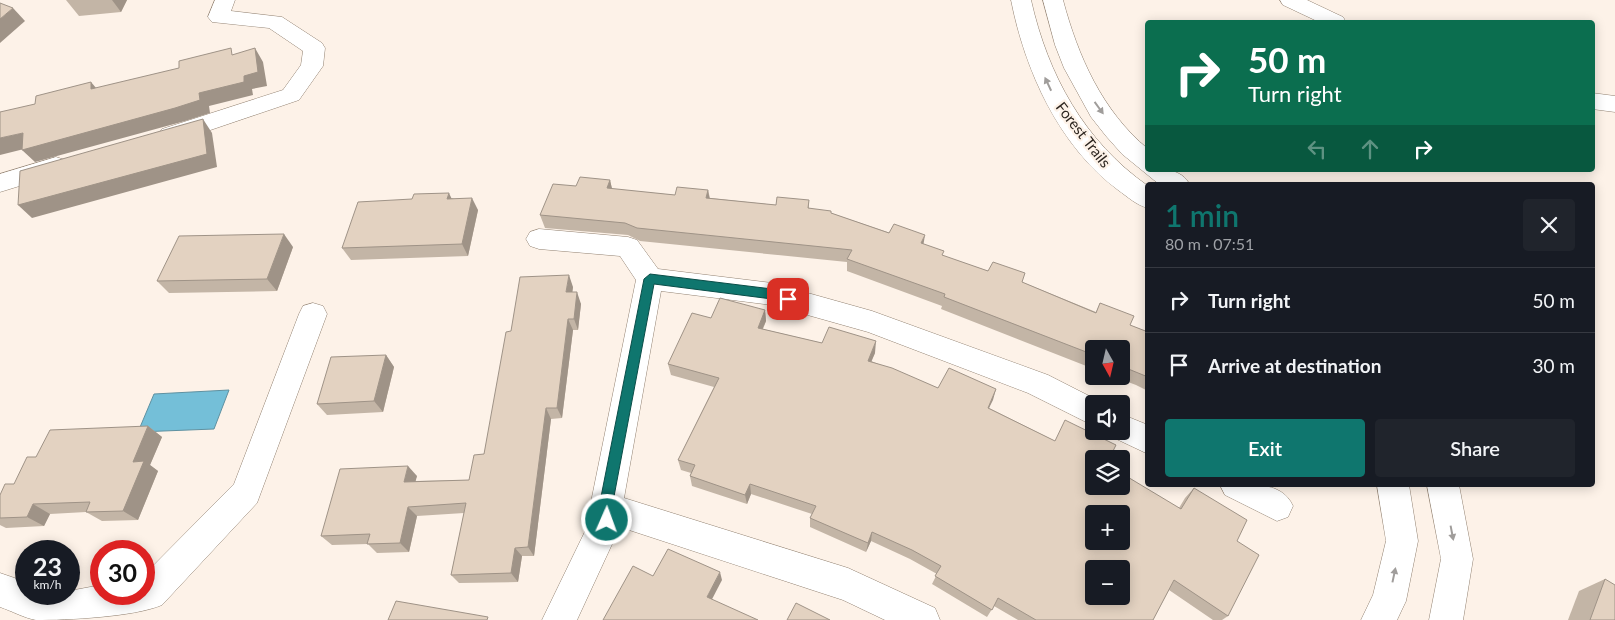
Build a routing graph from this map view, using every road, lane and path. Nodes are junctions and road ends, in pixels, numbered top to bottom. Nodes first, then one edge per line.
1 (225, 0) edge
2 (1020, 0) edge
3 (1053, 0) edge
4 (1290, 0) edge
5 (1331, 20) edge
6 (1595, 101) edge
7 (1615, 104) edge
8 (146, 141) edge
9 (80, 159) edge
10 (1145, 160) edge
11 (1160, 172) edge
12 (0, 182) edge
13 (1174, 182) edge
14 (1145, 197) edge
15 (539, 239) dead end
16 (650, 279) junction
17 (313, 314) dead end
18 (1085, 408) edge
19 (1130, 431) edge
20 (1145, 439) edge
21 (1240, 487) edge
22 (1393, 487) edge
23 (1443, 487) edge
24 (1277, 506) dead end
25 (606, 507) junction
26 (0, 590) edge
27 (56, 615) edge
28 (559, 620) edge
29 (923, 620) edge
30 (1378, 620) edge
31 (1446, 620) edge

1 - 8 street
14 -> 2 street, Forest Trails
3 -> 10 street
4 - 5 street
6 - 7 street
9 - 12 street
11 - 13 street
15 - 16 street
16 - 18 street
16 - 25 street
17 - 27 street
19 - 20 street
21 - 24 street
30 -> 22 street
23 -> 31 street
25 - 28 street
25 - 29 street
26 - 27 street

